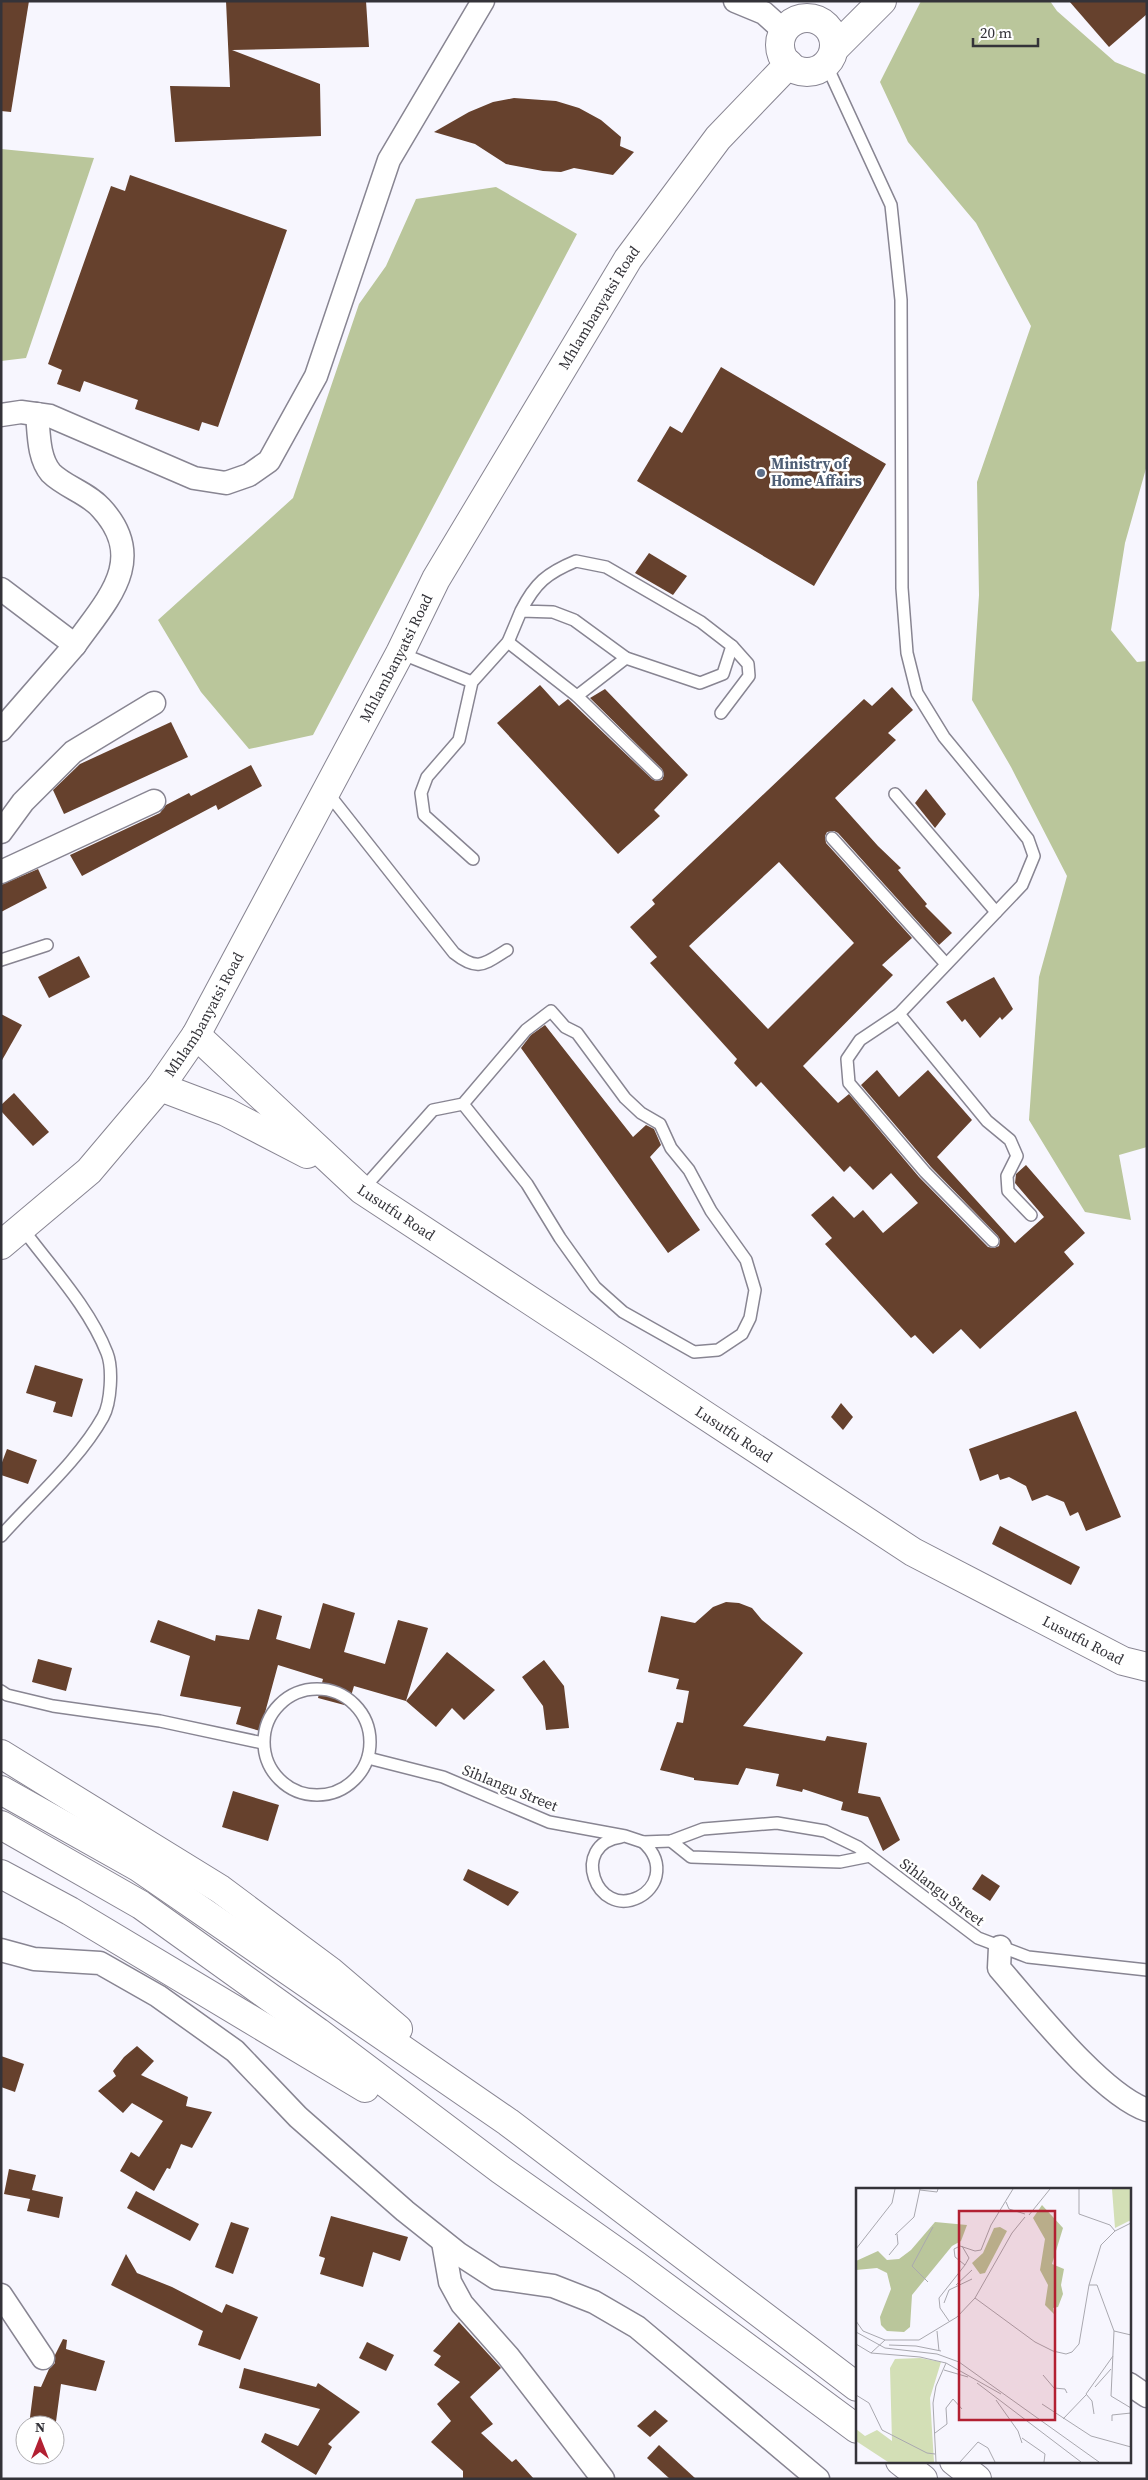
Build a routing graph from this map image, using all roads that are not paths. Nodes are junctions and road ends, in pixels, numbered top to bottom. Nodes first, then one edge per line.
1 (482, 1) edge
2 (735, 1) edge
3 (882, 1) edge
4 (803, 17) edge
5 (830, 57) junction
6 (789, 64) junction
7 (37, 414) junction
8 (1, 415) edge
9 (1, 589) edge
10 (521, 611) junction
11 (508, 642) junction
12 (75, 645) junction
13 (732, 646) junction
14 (400, 653) junction
15 (626, 658) junction
16 (472, 682) junction
17 (577, 696) junction
18 (154, 703) dead end
19 (721, 713) dead end
20 (1, 730) edge
21 (657, 774) dead end
22 (326, 791) junction
23 (895, 794) dead end
24 (154, 801) dead end
25 (1, 832) edge
26 (832, 838) dead end
27 (472, 859) dead end
28 (1, 872) edge
29 (996, 912) junction
30 (47, 945) dead end
31 (507, 950) dead end
32 (1, 960) edge
33 (946, 964) junction
34 (899, 1014) junction
35 (196, 1035) junction
36 (160, 1086) junction
37 (463, 1104) junction
38 (339, 1171) junction
39 (362, 1190) junction
40 (1031, 1215) dead end
41 (11, 1236) edge
42 (994, 1241) dead end
43 (1, 1536) edge
44 (1147, 1667) edge
45 (1, 1691) edge
46 (263, 1743) junction
47 (1, 1754) edge
48 (368, 1758) junction
49 (1, 1790) edge
50 (1, 1825) edge
51 (625, 1836) junction
52 (671, 1841) junction
53 (643, 1842) junction
54 (870, 1856) junction
55 (1, 1874) edge
56 (1000, 1947) junction
57 (1, 1950) edge
58 (1147, 1970) edge
59 (1147, 2110) edge
60 (508, 2122) junction
61 (501, 2170) junction
62 (443, 2242) junction
63 (1, 2295) edge
64 (43, 2358) dead end
65 (1130, 2385) edge
66 (856, 2387) edge
67 (1147, 2396) edge
68 (856, 2428) edge
69 (901, 2462) edge
70 (955, 2462) edge
71 (603, 2479) edge
72 (818, 2479) edge
73 (924, 2479) edge
74 (977, 2479) edge

1 - 7 street
2 - 4 street
3 - 5 main road
4 - 5 main road
4 - 6 main road
5 - 6 main road
5 - 29 lane
6 - 14 main road, Mhlambanyatsi Road
7 - 8 street
7 - 12 street
9 - 12 street
10 - 11 lane
10 - 13 lane
10 - 15 lane
11 - 16 lane
11 - 17 lane
12 - 20 street
13 - 15 lane
13 - 19 lane
14 - 16 lane
14 - 22 main road, Mhlambanyatsi Road
15 - 17 lane
16 - 27 lane
17 - 21 lane
18 - 25 street
22 - 31 lane
22 - 35 main road, Mhlambanyatsi Road
23 - 29 lane
24 - 28 street
26 - 33 lane
29 - 33 lane
30 - 32 lane
33 - 34 lane
34 - 40 lane
34 - 42 lane
35 - 36 main road, Mhlambanyatsi Road
35 - 38 main road, Lusutfu Road
36 - 38 main road, Lusutfu Road
36 - 41 main road, Mhlambanyatsi Road
37 - 37 lane
37 - 39 lane
38 - 39 main road, Lusutfu Road
39 - 44 main road, Lusutfu Road
41 - 43 lane
45 - 46 lane
46 - 48 lane
46 - 48 lane
47 - 60 main road
48 - 51 lane, Sihlangu Street
49 - 60 main road
50 - 61 main road
51 - 53 lane, Sihlangu Street
51 - 53 lane
52 - 53 lane, Sihlangu Street
52 - 54 lane
52 - 54 lane, Sihlangu Street
54 - 56 lane, Sihlangu Street
55 - 61 main road
56 - 58 lane, Sihlangu Street
56 - 59 street
57 - 62 street
60 - 66 main road
61 - 68 main road
62 - 71 street
62 - 72 street
63 - 64 street
65 - 67 street
69 - 73 main road
70 - 74 main road

